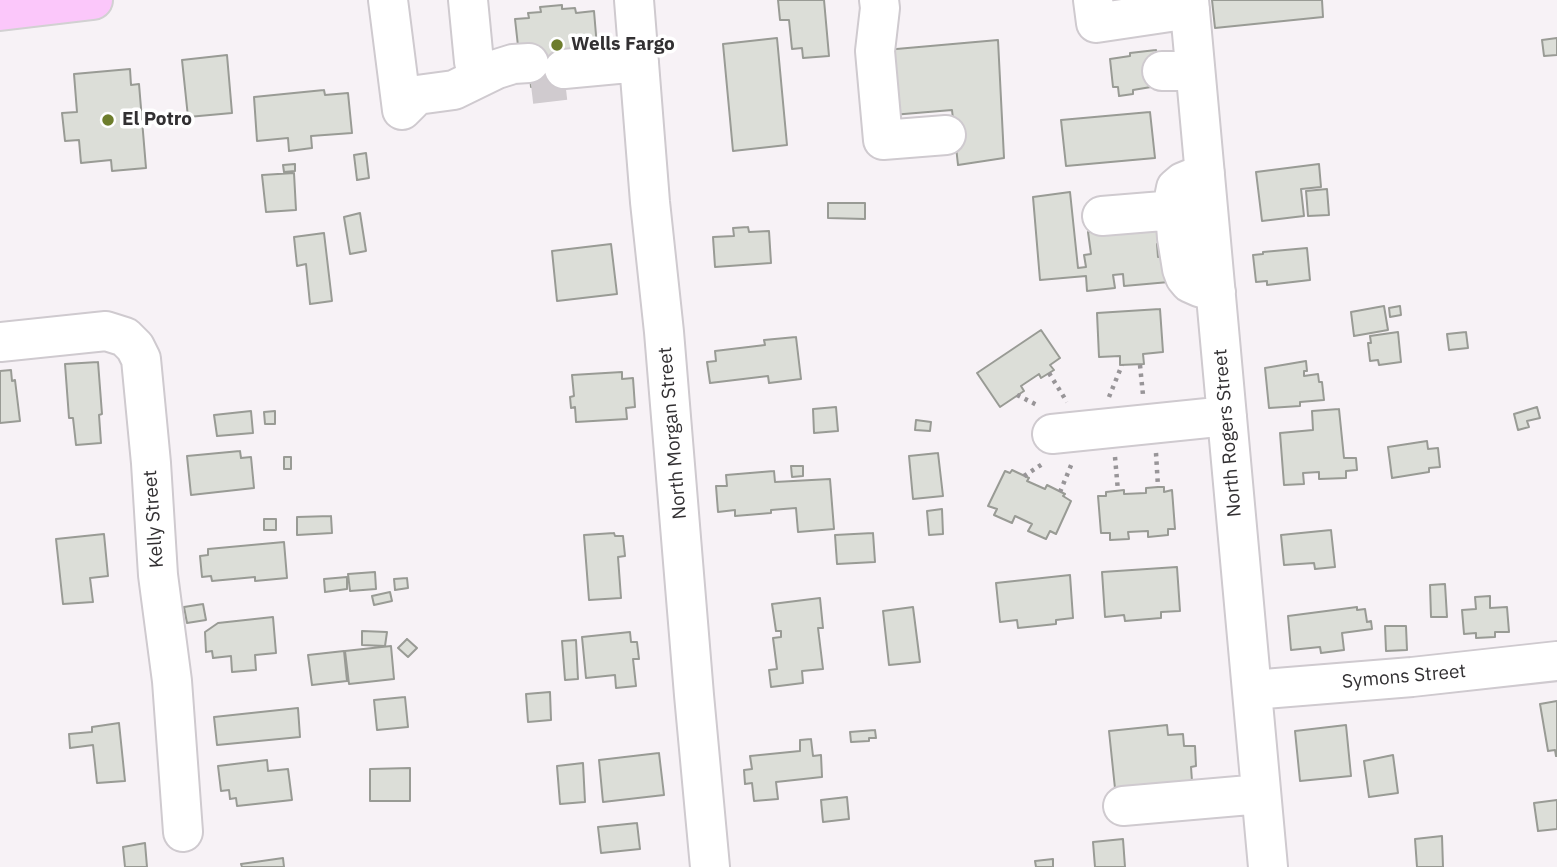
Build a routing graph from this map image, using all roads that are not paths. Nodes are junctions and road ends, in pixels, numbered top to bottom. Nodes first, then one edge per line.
1 (93, 0) edge
2 (388, 0) edge
3 (468, 0) edge
4 (634, 0) edge
5 (879, 0) edge
6 (1093, 0) edge
7 (1189, 5) edge
8 (0, 11) edge
9 (474, 62) dead end
10 (639, 62) junction
11 (946, 135) dead end
12 (1205, 173) junction
13 (1175, 210) junction
14 (1102, 216) dead end
15 (1216, 292) junction
16 (0, 342) edge
17 (1227, 416) junction
18 (1052, 434) dead end
19 (1557, 662) edge
20 (1252, 690) junction
21 (1261, 794) junction
22 (1124, 806) dead end
23 (183, 832) dead end
24 (710, 867) edge
25 (1268, 867) edge

1 - 8 main road
2 - 10 street
3 - 9 street
4 - 10 street, North Morgan Street
5 - 11 street
6 - 7 street
7 - 12 street, North Rogers Street
10 - 24 street, North Morgan Street
12 - 13 street
12 - 15 street, North Rogers Street
13 - 14 street
13 - 15 street
15 - 17 street, North Rogers Street
16 - 23 street, Kelly Street
17 - 18 street
17 - 20 street, North Rogers Street
19 - 20 street, Symons Street
20 - 21 street, North Rogers Street
21 - 22 street
21 - 25 street, North Rogers Street

